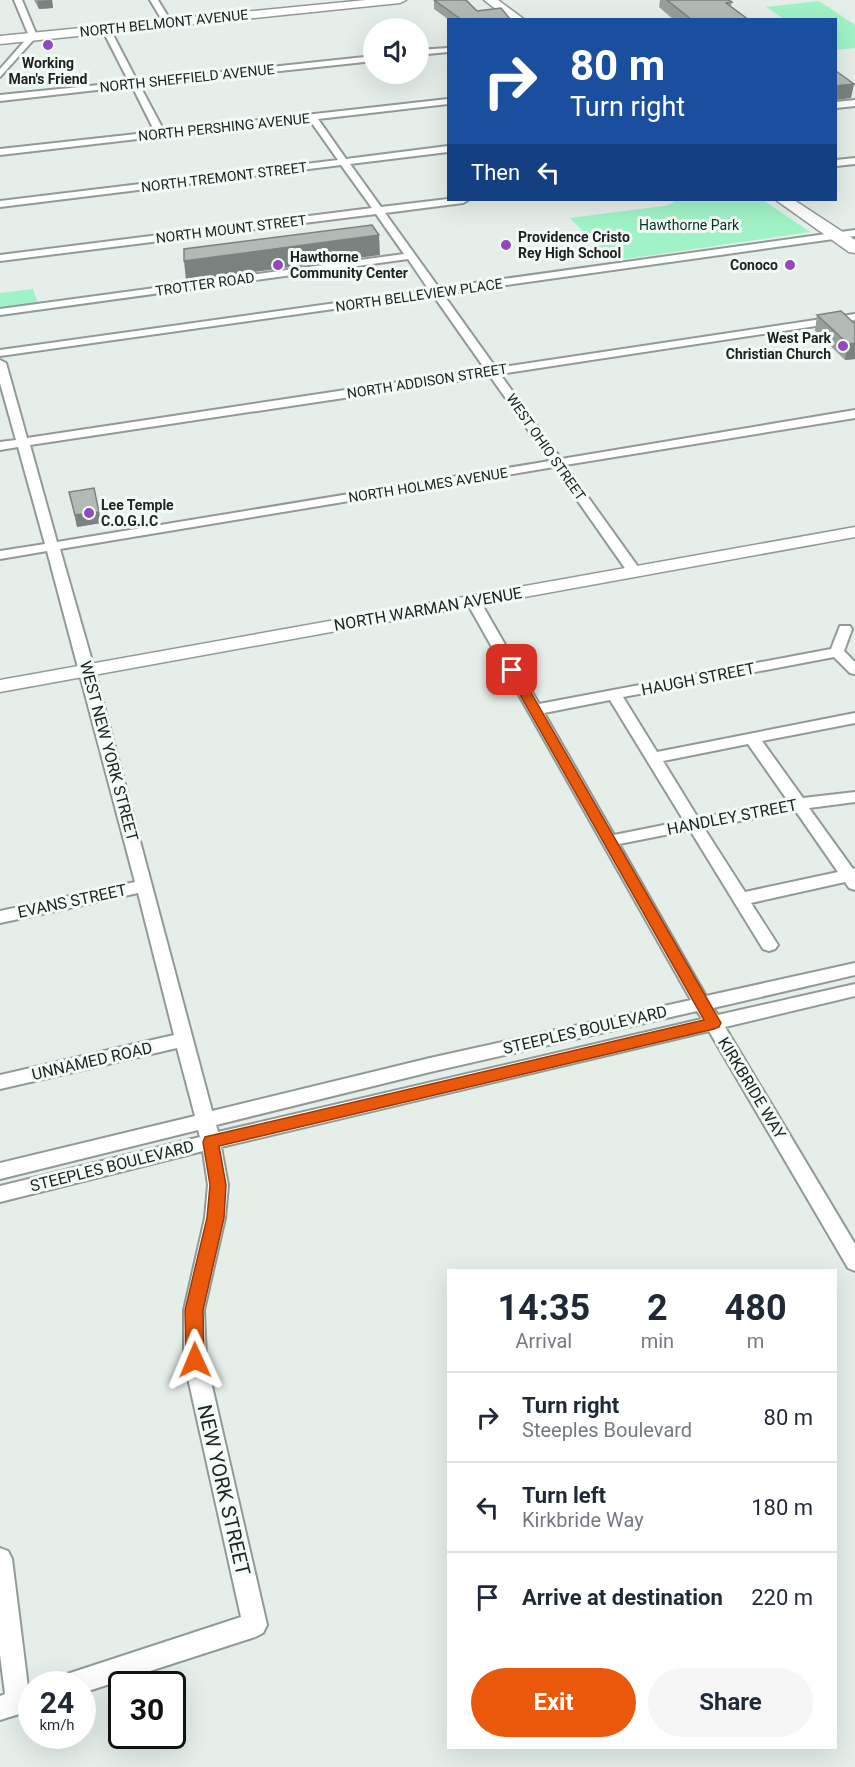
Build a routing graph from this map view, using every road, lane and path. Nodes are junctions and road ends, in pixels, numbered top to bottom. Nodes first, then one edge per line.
1 (18, 0) edge
2 (154, 0) edge
3 (400, 0) edge
4 (490, 0) edge
5 (516, 18) edge
6 (168, 23) junction
7 (106, 29) junction
8 (33, 36) junction
9 (0, 40) edge
10 (447, 50) edge
11 (429, 52) edge
12 (363, 59) edge
13 (0, 74) edge
14 (134, 83) junction
15 (0, 98) edge
16 (447, 101) edge
17 (855, 103) edge
18 (837, 105) edge
19 (312, 117) junction
20 (161, 134) junction
21 (447, 150) edge
22 (0, 153) edge
23 (855, 161) edge
24 (344, 162) junction
25 (837, 164) edge
26 (454, 201) edge
27 (785, 201) edge
28 (0, 204) edge
29 (378, 210) junction
30 (855, 233) edge
31 (837, 236) junction
32 (855, 248) edge
33 (411, 256) junction
34 (0, 258) edge
35 (436, 292) junction
36 (0, 312) edge
37 (855, 316) edge
38 (0, 353) edge
39 (0, 363) edge
40 (492, 372) junction
41 (855, 414) edge
42 (23, 443) junction
43 (0, 446) edge
44 (557, 464) junction
45 (855, 532) edge
46 (52, 547) junction
47 (0, 555) edge
48 (634, 571) junction
49 (473, 602) junction
50 (845, 629) dead end
51 (837, 652) junction
52 (855, 670) edge
53 (88, 671) junction
54 (0, 686) edge
55 (614, 694) junction
56 (534, 710) junction
57 (855, 718) edge
58 (752, 738) junction
59 (654, 758) junction
60 (855, 797) edge
61 (798, 804) junction
62 (694, 824) junction
63 (609, 842) junction
64 (853, 878) edge
65 (144, 886) junction
66 (741, 899) junction
67 (0, 917) edge
68 (769, 945) dead end
69 (855, 969) edge
70 (855, 990) edge
71 (702, 1004) junction
72 (714, 1023) junction
73 (184, 1040) junction
74 (0, 1082) edge
75 (205, 1119) junction
76 (211, 1142) junction
77 (0, 1171) edge
78 (0, 1194) edge
79 (855, 1262) edge
80 (0, 1559) edge
81 (96, 1677) edge
82 (16, 1703) edge

1 - 8 street
2 - 6 street
3 - 6 main road, NORTH BELMONT AVENUE
4 - 5 main road
6 - 7 main road, NORTH BELMONT AVENUE
7 - 8 main road, NORTH BELMONT AVENUE
7 - 14 street
8 - 9 main road, NORTH BELMONT AVENUE
8 - 13 street
10 - 11 street
12 - 14 street, NORTH SHEFFIELD AVENUE
14 - 15 street, NORTH SHEFFIELD AVENUE
14 - 20 street
16 - 19 street, NORTH PERSHING AVENUE
17 - 18 street
19 - 20 street, NORTH PERSHING AVENUE
19 - 24 street, WEST OHIO STREET
20 - 22 street, NORTH PERSHING AVENUE
21 - 24 street, NORTH TREMONT STREET
23 - 25 street
24 - 28 street, NORTH TREMONT STREET
24 - 29 street, WEST OHIO STREET
26 - 29 street, NORTH MOUNT STREET
27 - 31 main road
29 - 33 street, WEST OHIO STREET
29 - 34 street, NORTH MOUNT STREET
30 - 31 street, NORTH BELLEVIEW PLACE
31 - 32 main road
31 - 35 street, NORTH BELLEVIEW PLACE
33 - 35 street, WEST OHIO STREET
33 - 36 street, TROTTER ROAD
35 - 38 street, NORTH BELLEVIEW PLACE
35 - 40 street, WEST OHIO STREET
37 - 40 street, NORTH ADDISON STREET
39 - 42 street, WEST NEW YORK STREET
40 - 42 street, NORTH ADDISON STREET
40 - 44 street, WEST OHIO STREET
41 - 44 street, NORTH HOLMES AVENUE
42 - 43 street, NORTH ADDISON STREET
42 - 46 street, WEST NEW YORK STREET
44 - 46 street, NORTH HOLMES AVENUE
44 - 48 street, WEST OHIO STREET
45 - 48 street, NORTH WARMAN AVENUE
46 - 47 street, NORTH HOLMES AVENUE
46 - 53 street, WEST NEW YORK STREET
48 - 49 street, NORTH WARMAN AVENUE
49 - 53 street, NORTH WARMAN AVENUE
49 - 56 street, KIRKBRIDE WAY
50 - 51 street
51 - 52 street
51 - 55 street, HAUGH STREET
53 - 54 street, NORTH WARMAN AVENUE
53 - 65 street, WEST NEW YORK STREET
55 - 56 street, HAUGH STREET
55 - 59 street
56 - 63 street, KIRKBRIDE WAY
57 - 58 street
58 - 59 street
58 - 61 street
59 - 62 street
60 - 61 street, HANDLEY STREET
61 - 62 street, HANDLEY STREET
61 - 64 street
62 - 63 street, HANDLEY STREET
62 - 66 street
63 - 71 street, KIRKBRIDE WAY
64 - 66 street
65 - 67 street, EVANS STREET
65 - 73 street, WEST NEW YORK STREET
66 - 68 street
69 - 71 street, STEEPLES BOULEVARD
70 - 72 street, STEEPLES BOULEVARD
71 - 72 street, KIRKBRIDE WAY
71 - 75 street, STEEPLES BOULEVARD
72 - 76 street, STEEPLES BOULEVARD
72 - 79 street, KIRKBRIDE WAY
73 - 74 street, UNNAMED ROAD
73 - 75 street, WEST NEW YORK STREET
75 - 76 street, WEST NEW YORK STREET
75 - 77 street, STEEPLES BOULEVARD
76 - 78 street, STEEPLES BOULEVARD
76 - 81 street, NEW YORK STREET
80 - 82 street

